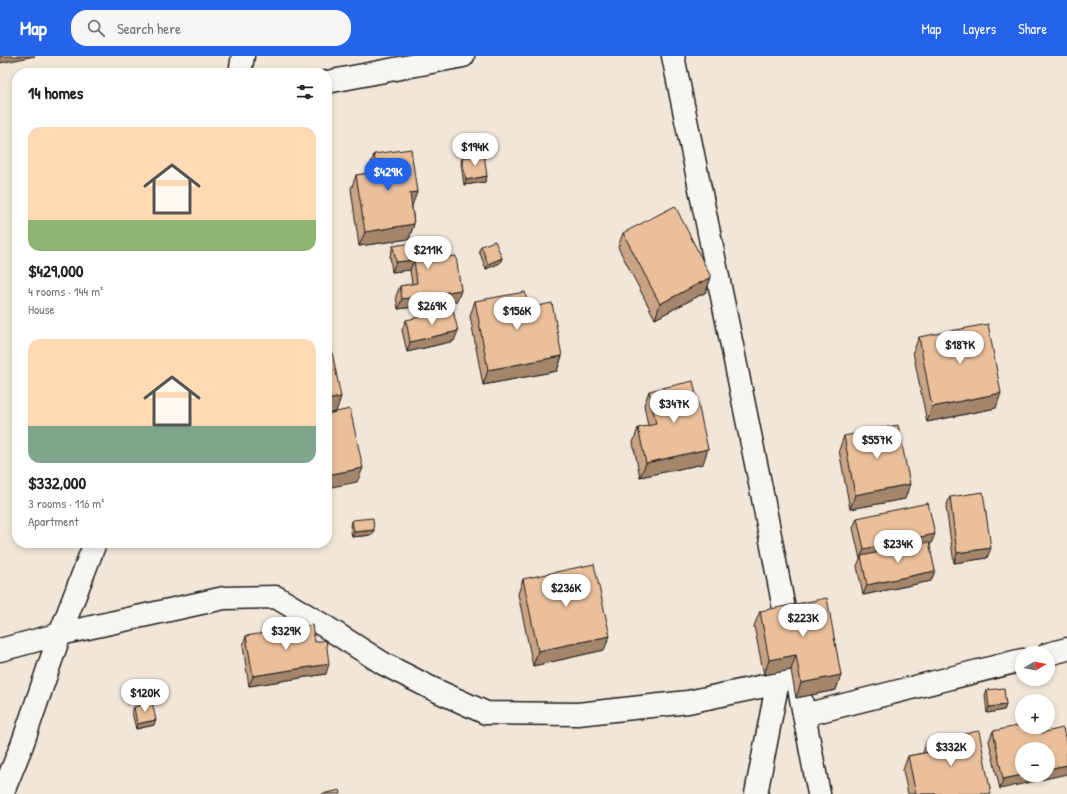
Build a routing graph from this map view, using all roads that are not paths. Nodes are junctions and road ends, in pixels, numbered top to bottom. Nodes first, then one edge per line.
1 (243, 56) edge
2 (463, 56) edge
3 (673, 56) edge
4 (241, 68) edge
5 (332, 81) edge
6 (93, 548) edge
7 (788, 630) junction
8 (60, 634) junction
9 (1067, 649) edge
10 (0, 650) edge
11 (1055, 652) edge
12 (1015, 662) edge
13 (778, 683) junction
14 (804, 715) junction
15 (2, 794) edge
16 (756, 794) edge
17 (819, 794) edge

1 - 4 street
2 - 5 street
3 - 7 street
6 - 8 street
7 - 13 street
7 - 14 street
8 - 10 street
8 - 13 street
8 - 15 street
9 - 11 street
12 - 14 street
13 - 16 street
14 - 17 street

